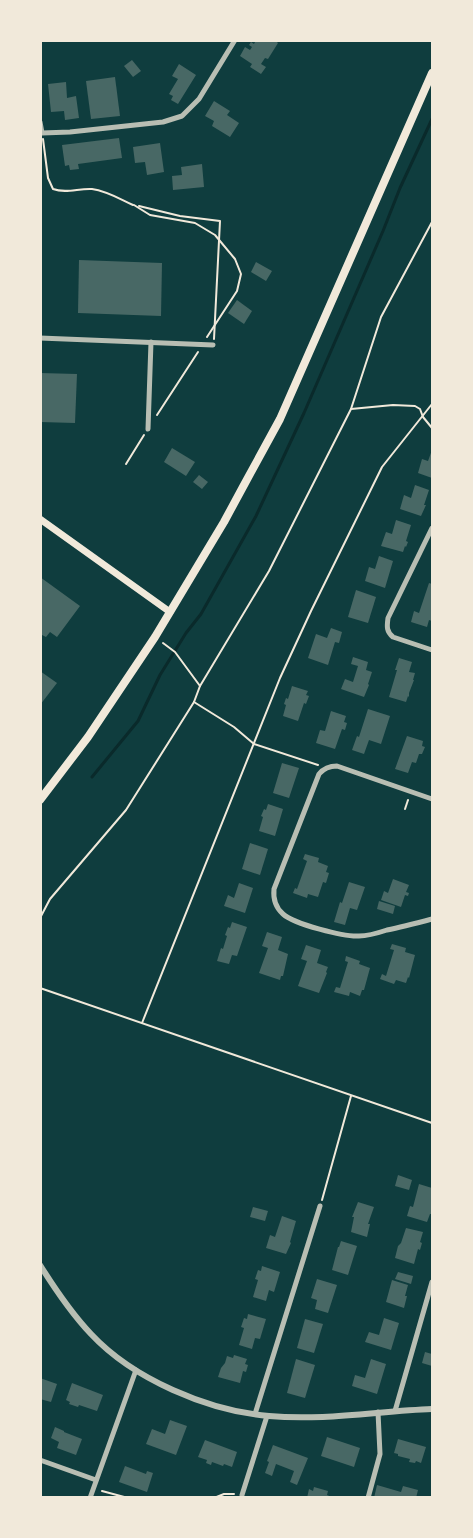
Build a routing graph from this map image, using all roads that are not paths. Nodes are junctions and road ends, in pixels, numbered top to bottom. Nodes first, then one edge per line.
1 (235, 40) edge
2 (432, 73) edge
3 (40, 122) edge
4 (40, 338) edge
5 (151, 342) junction
6 (213, 345) road end
7 (148, 429) road end
8 (40, 519) edge
9 (432, 528) edge
10 (170, 612) junction
11 (432, 650) edge
12 (432, 799) edge
13 (40, 800) edge
14 (432, 919) edge
15 (320, 1206) road end
16 (40, 1264) edge
17 (432, 1282) edge
18 (136, 1370) junction
19 (432, 1409) edge
20 (395, 1411) junction
21 (378, 1412) junction
22 (255, 1414) junction
23 (267, 1416) junction
24 (40, 1461) edge
25 (96, 1480) junction
26 (242, 1495) road end
27 (90, 1497) edge
28 (368, 1497) edge

1 - 3 street
2 - 10 main road
4 - 5 street
5 - 6 street
5 - 7 street
8 - 10 main road
9 - 11 street
10 - 13 main road
12 - 14 street
15 - 22 street
16 - 18 street
17 - 20 street
18 - 22 street
18 - 25 street
19 - 20 street
20 - 21 street
21 - 23 street
21 - 28 street
22 - 23 street
23 - 26 street
24 - 25 street
25 - 27 street

